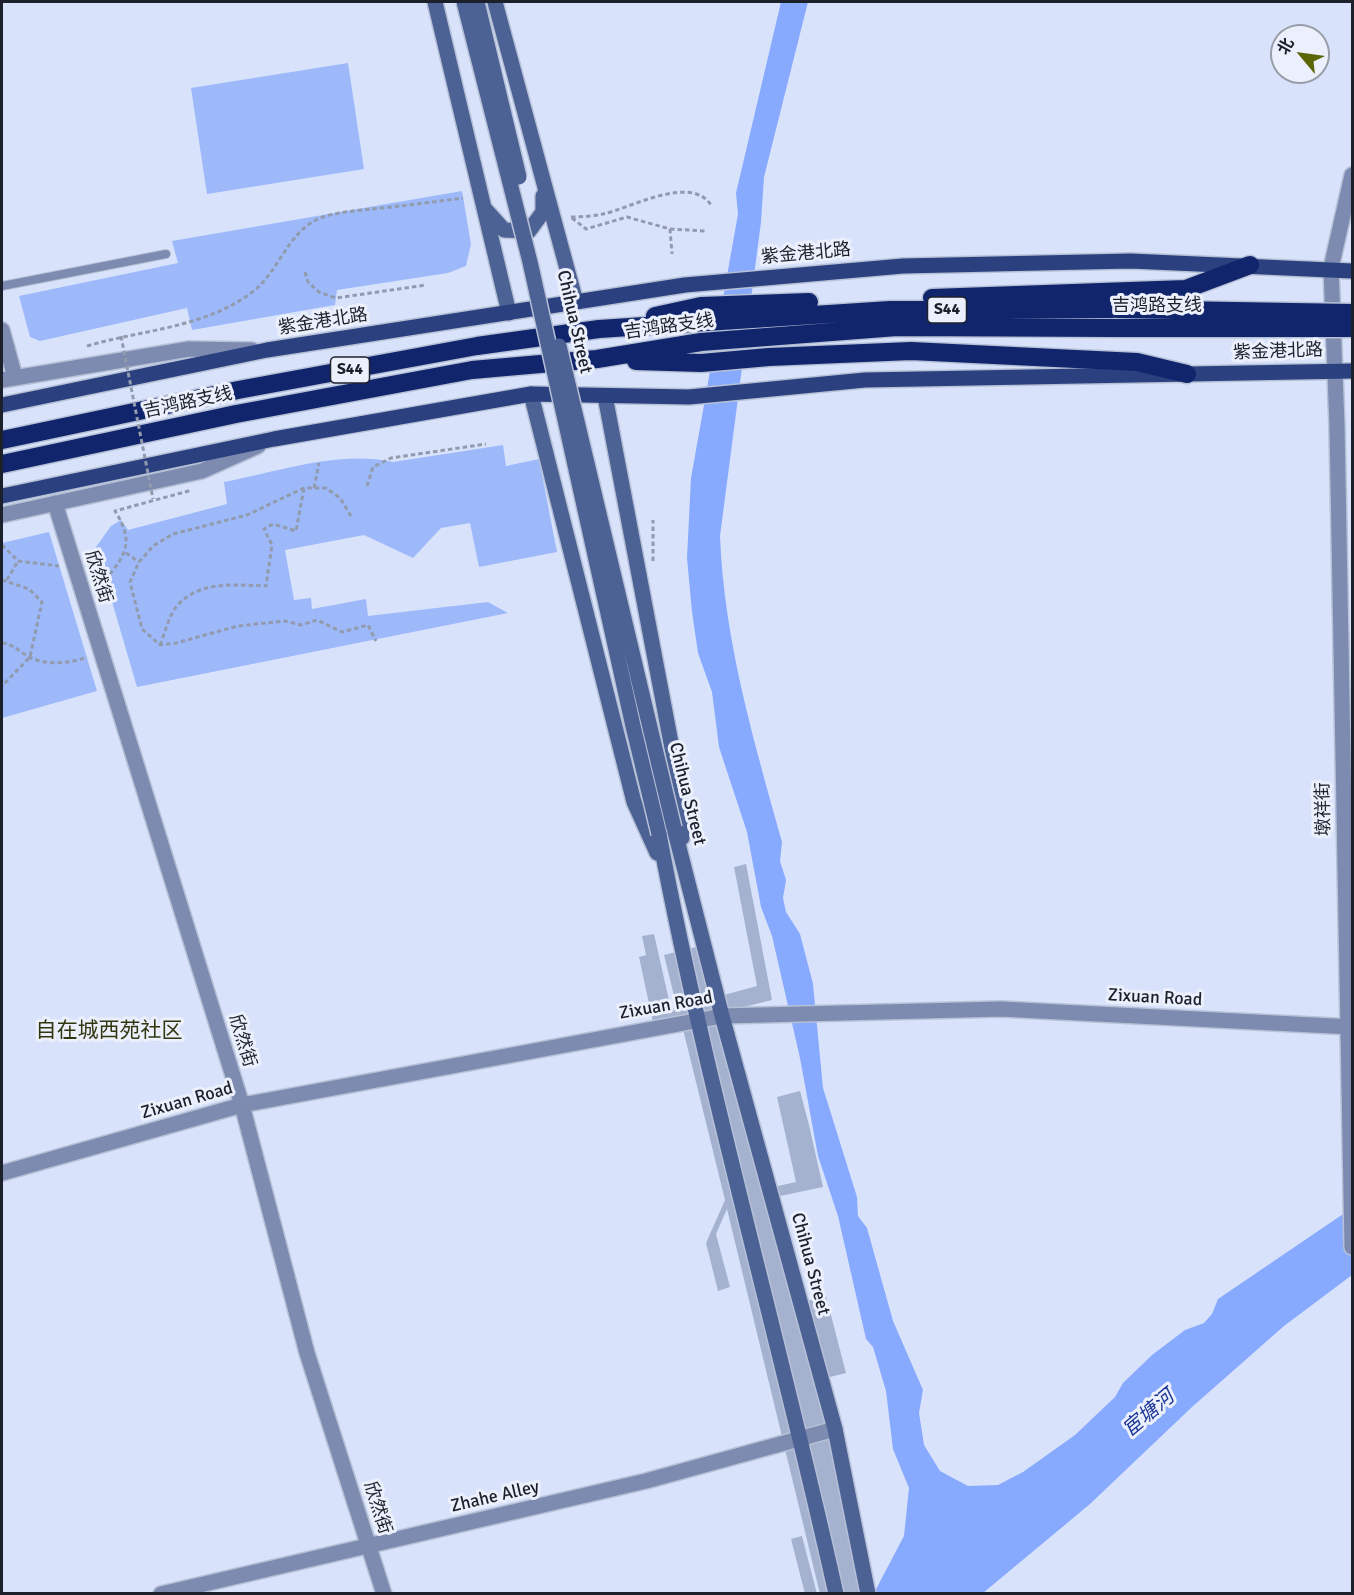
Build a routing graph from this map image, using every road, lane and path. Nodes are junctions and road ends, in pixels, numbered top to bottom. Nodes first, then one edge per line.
1 (435, 2) edge
2 (464, 2) edge
3 (477, 2) edge
4 (495, 2) edge
5 (1353, 175) edge
6 (543, 187) junction
7 (463, 198) dead end
8 (711, 205) dead end
9 (484, 208) junction
10 (670, 229) junction
11 (706, 231) dead end
12 (166, 254) dead end
13 (672, 254) dead end
14 (1250, 266) junction
15 (1331, 268) junction
16 (1353, 271) edge
17 (305, 272) dead end
18 (426, 285) dead end
19 (2, 286) edge
20 (576, 302) junction
21 (776, 309) junction
22 (509, 313) junction
23 (1353, 314) edge
24 (1353, 328) edge
25 (2, 330) edge
26 (121, 336) junction
27 (87, 346) dead end
28 (267, 350) junction
29 (597, 359) junction
30 (1335, 370) junction
31 (1353, 371) edge
32 (1187, 375) junction
33 (8, 378) edge
34 (531, 393) junction
35 (605, 396) junction
36 (2, 405) edge
37 (274, 439) junction
38 (2, 440) edge
39 (486, 444) dead end
40 (319, 463) dead end
41 (2, 464) edge
42 (367, 486) dead end
43 (304, 488) junction
44 (314, 488) junction
45 (194, 490) dead end
46 (2, 496) edge
47 (153, 500) junction
48 (55, 503) junction
49 (2, 515) edge
50 (351, 516) dead end
51 (2, 545) edge
52 (125, 552) junction
53 (18, 561) junction
54 (139, 562) junction
55 (60, 566) dead end
56 (2, 580) edge
57 (7, 580) junction
58 (105, 580) dead end
59 (376, 641) dead end
60 (2, 643) edge
61 (160, 645) junction
62 (30, 657) junction
63 (87, 657) dead end
64 (2, 686) edge
65 (685, 871) junction
66 (668, 878) junction
67 (722, 1016) junction
68 (698, 1021) junction
69 (1350, 1027) edge
70 (242, 1105) junction
71 (2, 1173) edge
72 (1353, 1247) edge
73 (835, 1430) junction
74 (802, 1439) junction
75 (369, 1547) junction
76 (161, 1593) edge
77 (384, 1593) edge
78 (836, 1593) edge
79 (868, 1593) edge

1 - 9 main road
2 - 66 main road, Chihua Street, bridge
3 - 65 main road, Chihua Street, bridge
4 - 6 main road
5 - 15 street, 墩祥街
6 - 9 main road
6 - 20 main road
7 - 26 path
8 - 10 path
9 - 22 main road
10 - 11 path
10 - 13 path
12 - 19 lane
14 - 15 main road, 紫金港北路
14 - 20 main road, 紫金港北路
14 - 21 highway
15 - 16 main road, 紫金港北路
15 - 30 street, 墩祥街
17 - 18 path
20 - 22 main road, 紫金港北路
21 - 23 highway, 吉鸿路支线 / S44, bridge
21 - 38 highway, 吉鸿路支线 / S44
22 - 28 main road, 紫金港北路
23 - 30 street
24 - 29 highway, 吉鸿路支线 / S44, bridge
25 - 33 street
26 - 27 path
26 - 47 path, bridge
28 - 33 street, 紫金港北路
28 - 36 main road, 紫金港北路
29 - 32 highway
29 - 41 highway, 吉鸿路支线 / S44
30 - 31 main road, 紫金港北路
30 - 32 main road, 紫金港北路
30 - 69 street, 墩祥街
32 - 35 main road, 紫金港北路
34 - 35 main road, 紫金港北路
34 - 37 main road, 紫金港北路
34 - 66 main road
35 - 65 main road
37 - 46 main road, 紫金港北路
37 - 48 street, 紫金港北路
39 - 42 path
40 - 44 path
43 - 44 path
43 - 54 path
43 - 61 path
44 - 50 path
45 - 47 path
47 - 52 path
48 - 49 street, 紫金港北路
48 - 70 street, 欣然街
51 - 53 path
52 - 54 path
52 - 58 path
53 - 55 path
53 - 57 path
54 - 61 path
56 - 57 path
57 - 62 path
59 - 61 path
60 - 62 path
62 - 63 path
62 - 64 path
65 - 67 main road, Chihua Street
66 - 68 main road, Chihua Street
67 - 68 street, Zixuan Road
67 - 69 street, Zixuan Road
67 - 73 main road, Chihua Street
68 - 70 street, Zixuan Road
68 - 74 main road, Chihua Street
69 - 72 street, 墩祥街
70 - 71 street, Zixuan Road
70 - 75 street, 欣然街
73 - 74 street, Zhahe Alley
73 - 79 main road, Chihua Street
74 - 75 street, Zhahe Alley
74 - 78 main road, Chihua Street
75 - 76 street, Zhahe Alley
75 - 77 street, 欣然街

